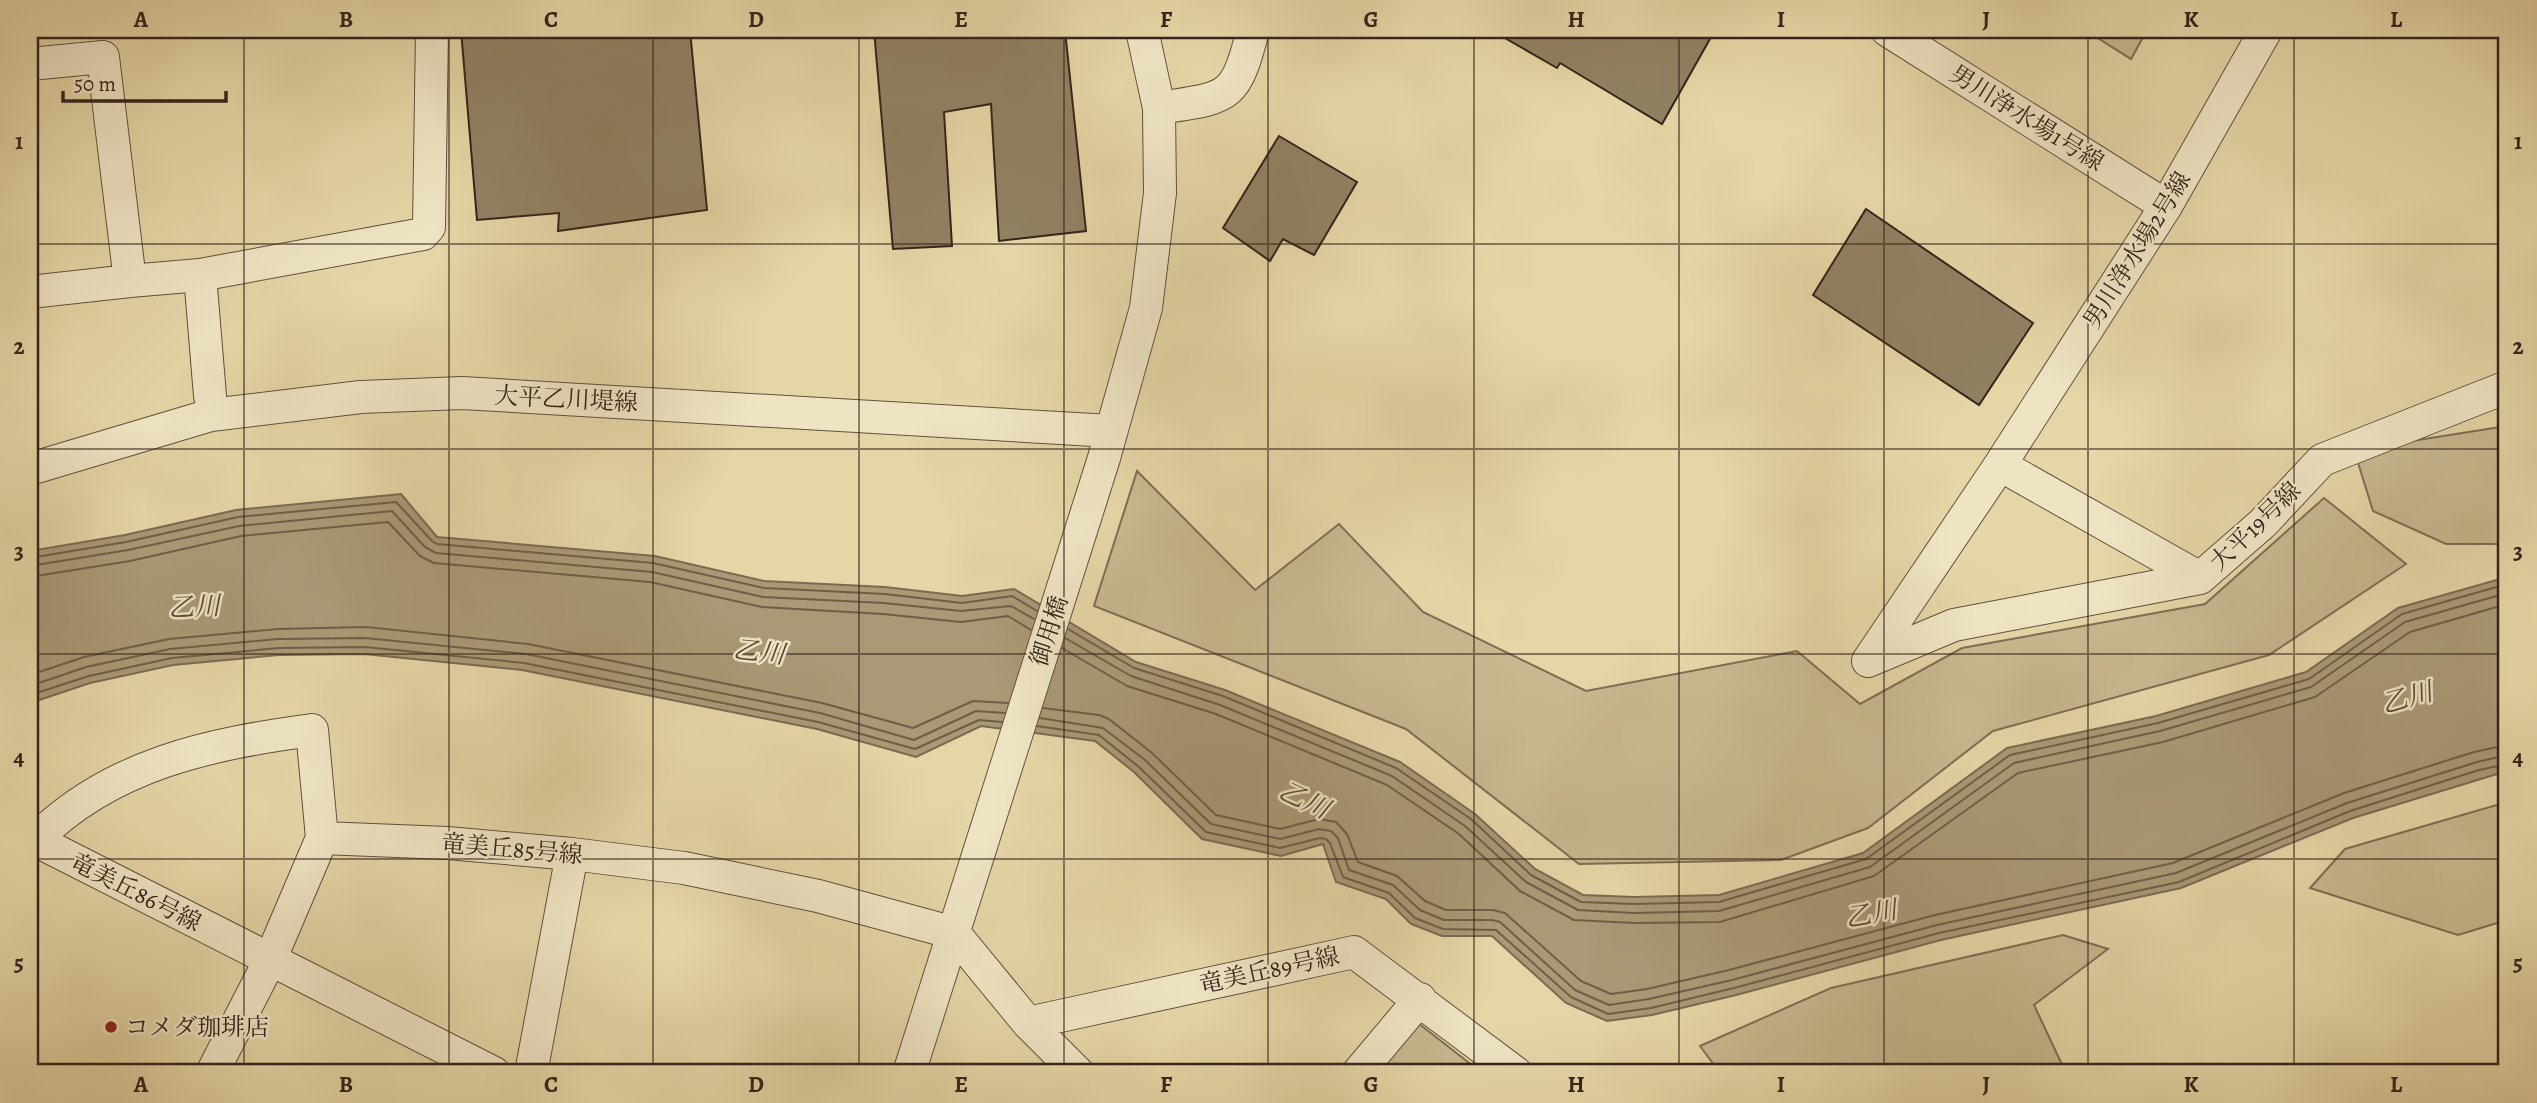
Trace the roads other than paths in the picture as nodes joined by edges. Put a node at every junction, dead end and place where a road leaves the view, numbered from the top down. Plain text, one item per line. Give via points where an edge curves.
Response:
1 (432, 30) edge
2 (1142, 30) edge
3 (1253, 30) edge
4 (1887, 30) edge
5 (2266, 30) edge
6 (100, 43) edge
7 (30, 64) edge
8 (1159, 108) junction
9 (2166, 206) junction
10 (200, 275) junction
11 (130, 281) junction
12 (30, 292) edge
13 (2507, 387) edge
14 (210, 396) dead end
15 (1111, 431) junction
16 (2000, 465) junction
17 (30, 469) edge
18 (2200, 578) junction
19 (1868, 660) joint
20 (322, 838) junction
21 (572, 854) junction
22 (954, 933) junction
23 (270, 960) junction
24 (1420, 999) junction
25 (1028, 1023) junction
26 (212, 1073) edge
27 (494, 1073) edge
28 (531, 1073) edge
29 (909, 1073) edge
30 (1078, 1073) edge
31 (1358, 1073) edge
32 (1516, 1073) edge

1 - 10 street via 429,227 423,234
2 - 8 street, 御用橋
3 - 8 street via 1243,68 1231,89 1202,101
4 - 9 street, 男川浄水場1号線
5 - 9 street, 男川浄水場2号線
6 - 7 street
6 - 11 street
8 - 15 street, 御用橋 via 1160,193 1146,308
9 - 16 street, 男川浄水場2号線
10 - 11 street
10 - 14 street
11 - 12 street
13 - 18 street, 大平19号線 via 2322,460 2263,523
15 - 17 street, 大平乙川堤線 via 462,393 387,396 211,415
15 - 22 street, 御用橋
16 - 18 street
16 - 19 street, 男川浄水場2号線
18 - 19 street, 大平19号線 via 1954,625
20 - 21 street, 竜美丘85号線 via 447,842
20 - 23 street
20 - 23 street, 竜美丘86号線 via 312,730 195,750 135,771 59,816 35,841
21 - 22 street, 竜美丘85号線 via 684,868 818,896
21 - 28 street
22 - 25 street
22 - 29 street, 御用橋
23 - 26 street
23 - 27 street, 竜美丘86号線
24 - 25 street, 竜美丘89号線 via 1354,952
24 - 31 street
24 - 32 street, 竜美丘89号線
25 - 30 street

